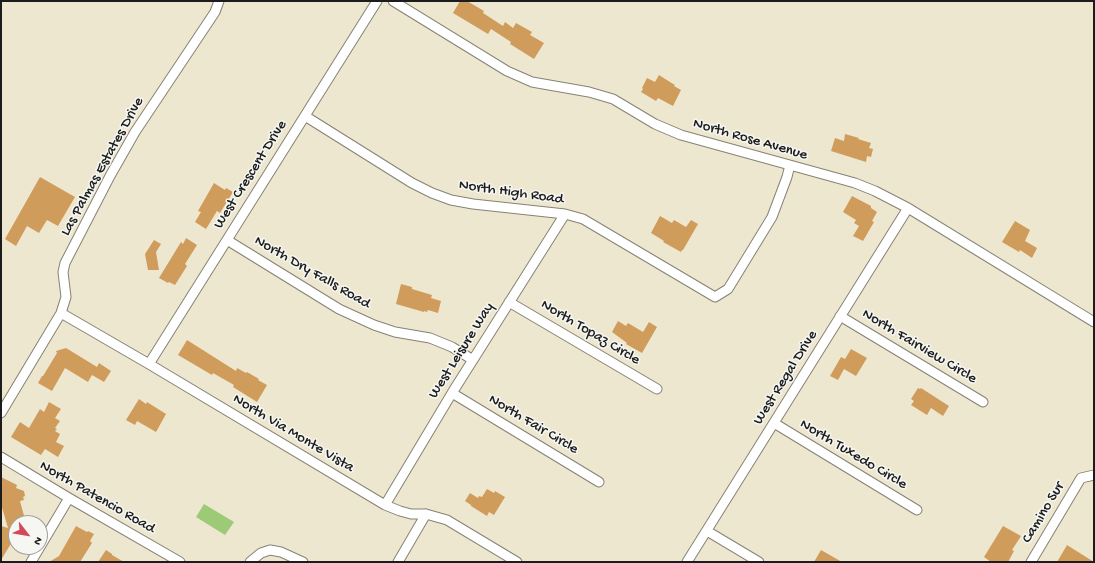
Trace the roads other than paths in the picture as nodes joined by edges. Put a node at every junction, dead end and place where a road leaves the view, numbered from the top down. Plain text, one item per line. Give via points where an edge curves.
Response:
1 (218, 1) edge
2 (377, 1) edge
3 (393, 1) edge
4 (305, 116) junction
5 (790, 165) junction
6 (908, 208) junction
7 (565, 214) junction
8 (227, 240) junction
9 (510, 302) junction
10 (61, 313) junction
11 (840, 316) junction
12 (1094, 322) edge
13 (473, 360) junction
14 (149, 364) junction
15 (657, 389) dead end
16 (452, 393) junction
17 (983, 402) dead end
18 (1, 413) edge
19 (774, 423) junction
20 (1, 457) edge
21 (1094, 475) edge
22 (599, 482) dead end
23 (69, 498) junction
24 (385, 505) junction
25 (917, 510) dead end
26 (426, 514) junction
27 (707, 531) junction
28 (31, 562) edge
29 (180, 562) edge
30 (250, 562) edge
31 (303, 562) edge
32 (398, 562) edge
33 (517, 562) edge
34 (687, 562) edge
35 (759, 562) edge
36 (1031, 562) edge

1 - 10 street, Las Palmas Estates Drive via 214,12 135,132 66,263 63,272 66,297
2 - 4 street, West Crescent Drive
3 - 5 street, North Rose Avenue via 519,77 612,99 655,124 681,135
4 - 7 street, North High Road via 432,193 473,204
4 - 8 street, West Crescent Drive
5 - 6 street, North Rose Avenue via 855,183
5 - 7 street, North High Road via 772,216 728,289 715,297 583,219
6 - 11 street, West Regal Drive
6 - 12 street, North Rose Avenue
7 - 9 street, West Leisure Way
8 - 13 street, North Dry Falls Road via 339,309 395,332 430,338 452,347
8 - 14 street, West Crescent Drive
9 - 13 street, West Leisure Way
9 - 15 street, North Topaz Circle
10 - 14 street, North Via Monte Vista
10 - 18 street
11 - 17 street, North Fairview Circle
11 - 19 street, West Regal Drive
13 - 16 street, West Leisure Way
14 - 24 street, North Via Monte Vista
16 - 22 street, North Fair Circle
16 - 24 street, West Leisure Way
19 - 25 street, North Tuxedo Circle
19 - 27 street, West Regal Drive
20 - 23 street, North Patencio Road
21 - 36 street, Camino Sur via 1082,478
23 - 28 street
23 - 29 street, North Patencio Road
24 - 26 street, North Via Monte Vista via 411,514
26 - 32 street
26 - 33 street, North Via Monte Vista via 447,520
27 - 34 street, West Regal Drive
27 - 35 street
30 - 31 street via 260,553 270,550

